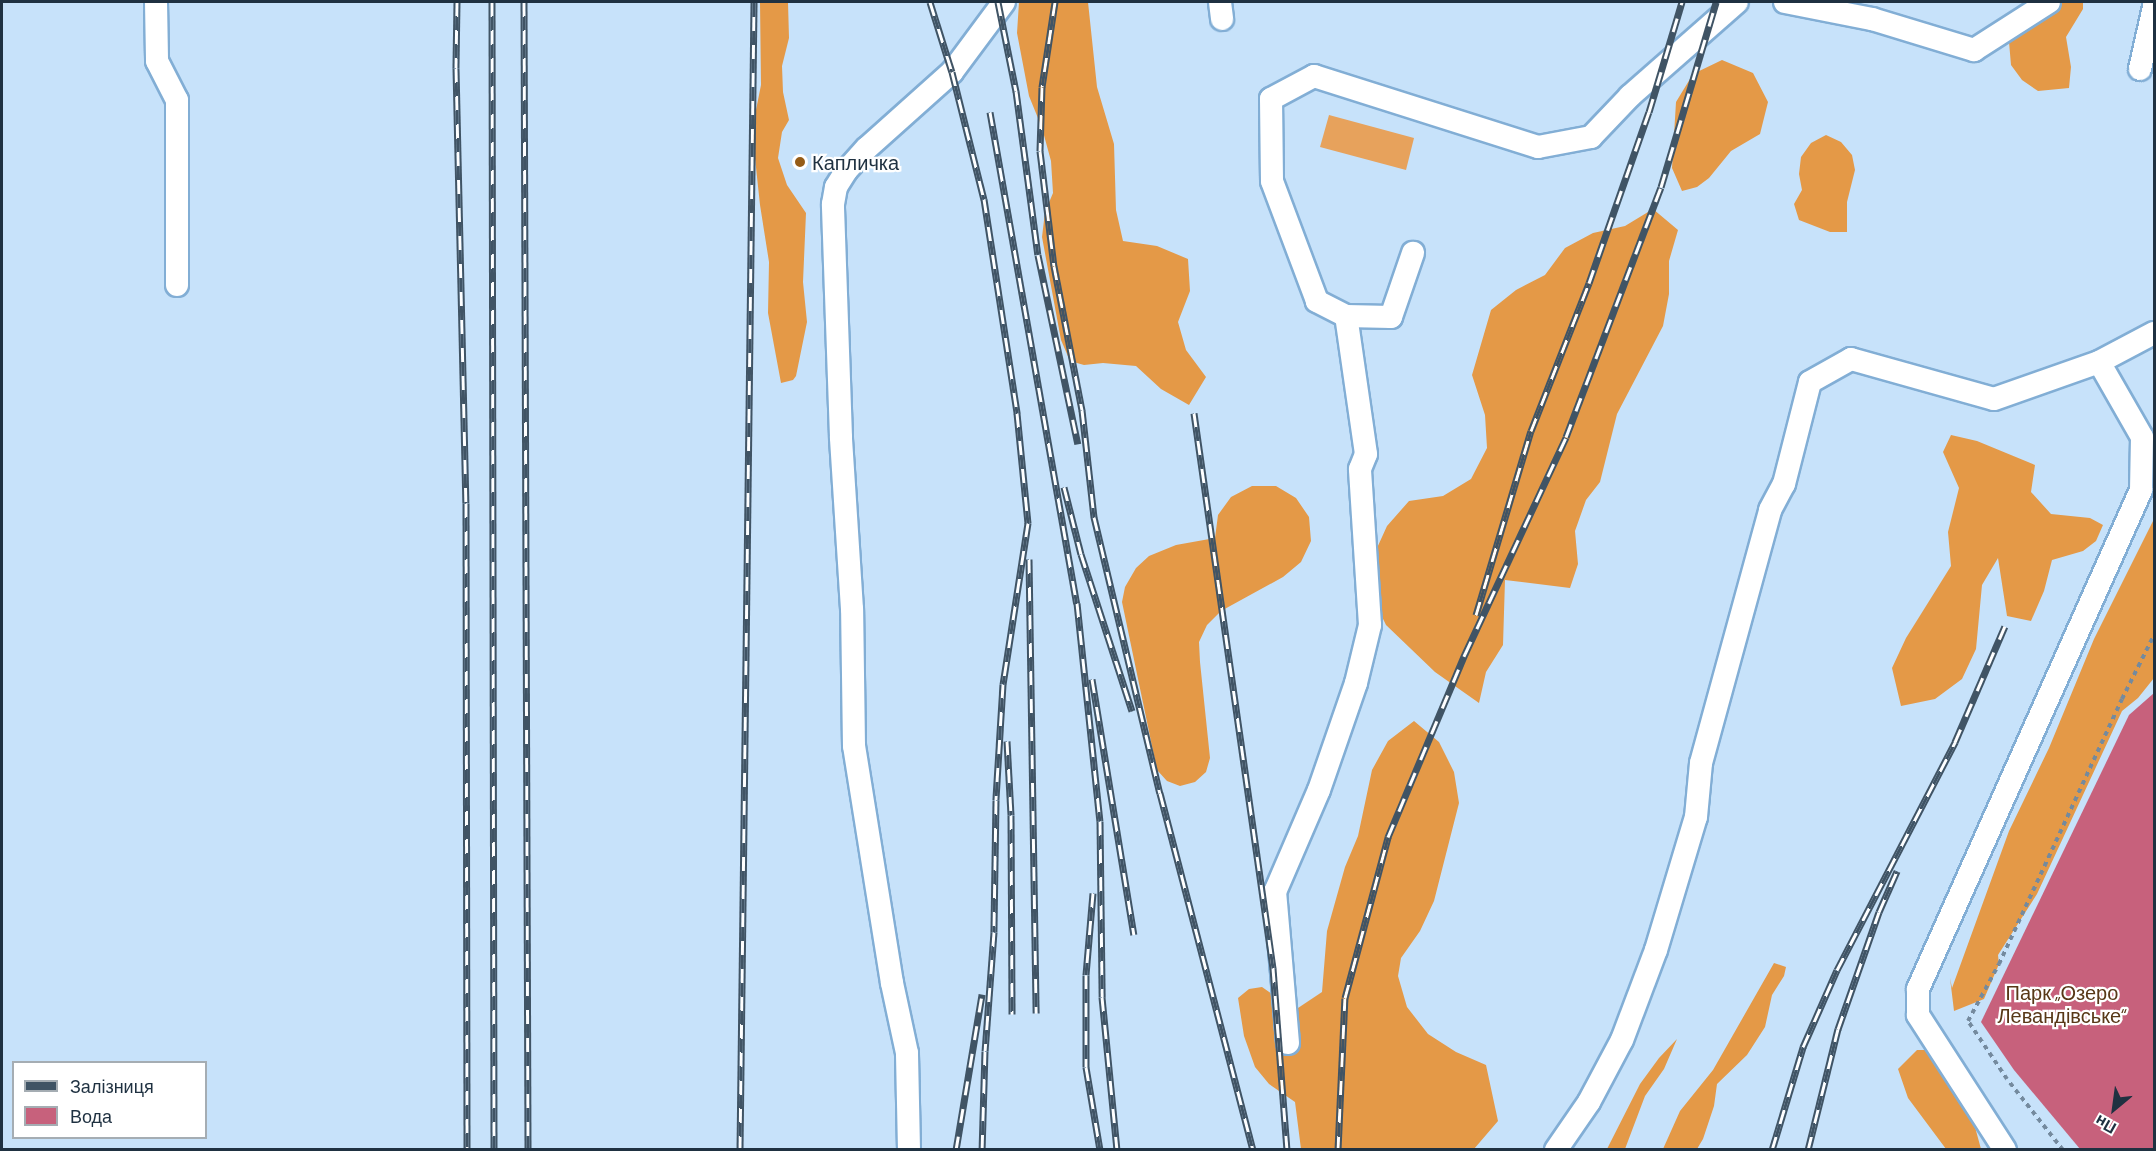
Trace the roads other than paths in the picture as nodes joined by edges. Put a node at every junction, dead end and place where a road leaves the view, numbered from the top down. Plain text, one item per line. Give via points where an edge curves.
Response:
1 (156, 2) edge
2 (1004, 2) edge
3 (1737, 2) edge
4 (1785, 2) edge
5 (2049, 2) edge
6 (2154, 7) edge
7 (2140, 69) dead end
8 (1413, 253) dead end
9 (177, 285) dead end
10 (1346, 316) junction
11 (2154, 333) edge
12 (2099, 362) junction
13 (1288, 1043) dead end
14 (909, 1149) edge
15 (1556, 1149) edge
16 (2005, 1149) edge

1 - 9 lane via 157,61 177,100
2 - 14 lane via 952,72 846,171 836,187 833,204 852,609 854,746 892,983 908,1053
3 - 10 lane via 1630,96 1590,137 1538,147 1314,76 1271,99 1272,181 1317,301
4 - 5 lane via 1872,19 1974,50
6 - 7 lane
8 - 10 lane via 1391,316
10 - 13 lane via 1366,454 1359,469 1370,625 1356,683 1318,790 1275,892
11 - 12 lane
12 - 15 lane via 1994,399 1851,359 1810,382 1784,484 1770,510 1701,763 1696,817 1656,950 1622,1040 1589,1102
12 - 16 lane via 2142,437 2141,490 1918,989 1918,1015

